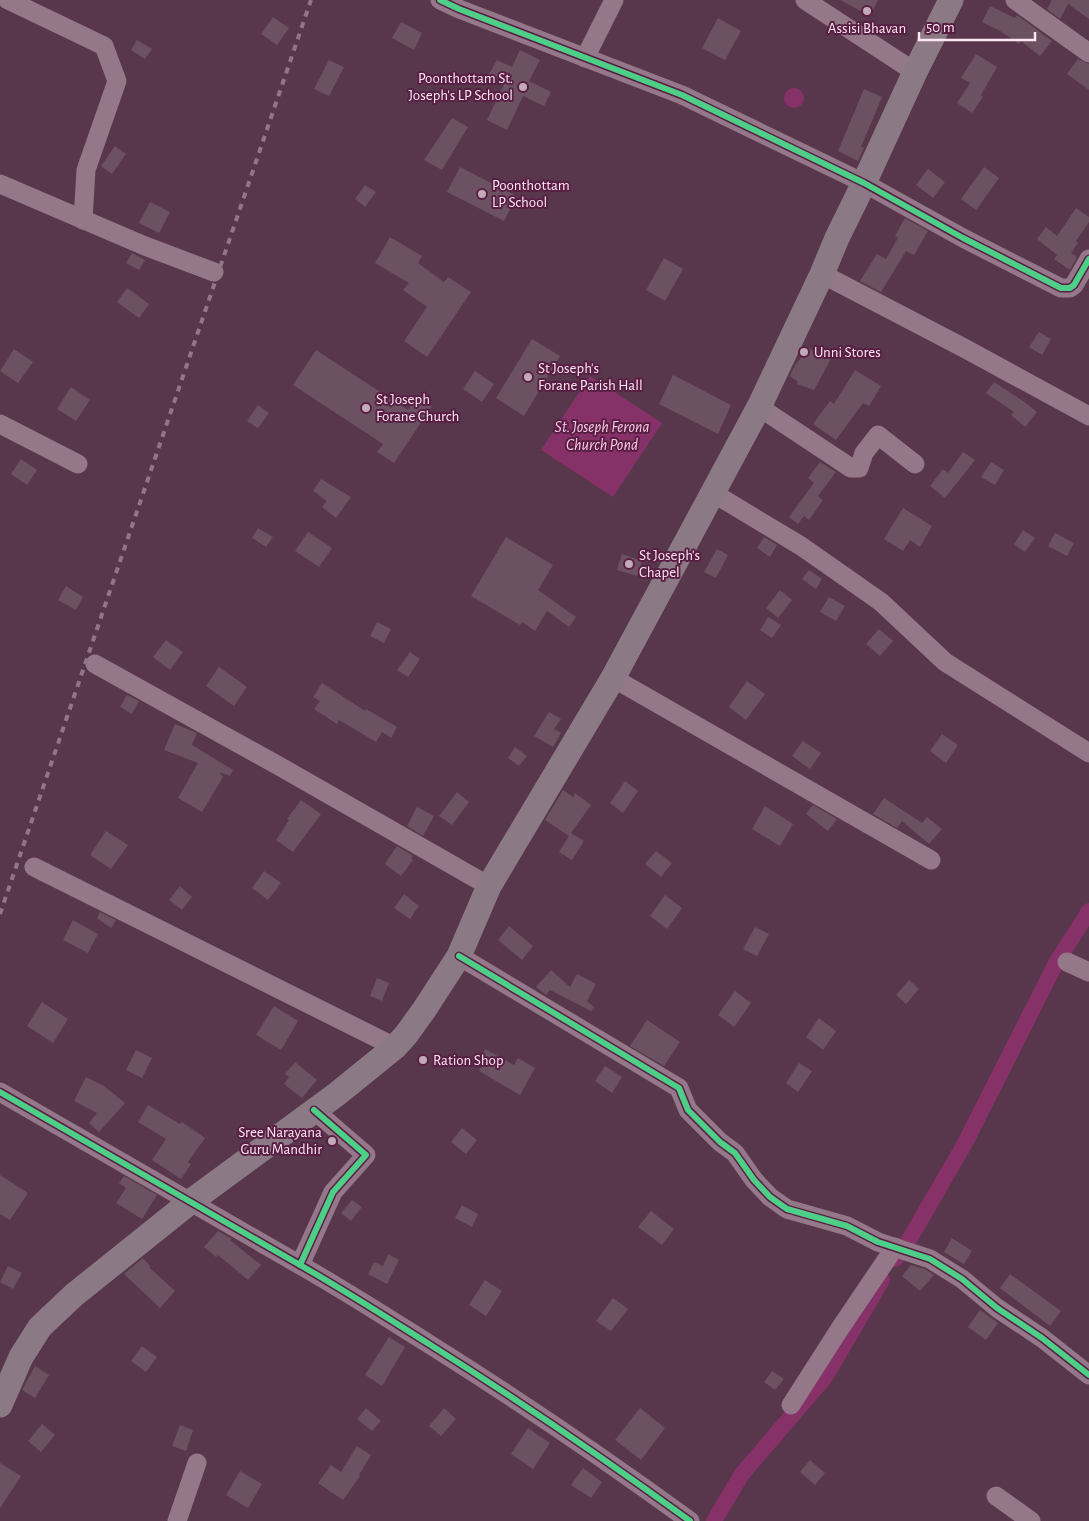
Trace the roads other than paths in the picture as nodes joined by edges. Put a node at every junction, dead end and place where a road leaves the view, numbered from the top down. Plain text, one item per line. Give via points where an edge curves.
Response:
1 (8, 0) edge
2 (440, 0) edge
3 (614, 0) edge
4 (805, 0) edge
5 (951, 0) edge
6 (1015, 0) edge
7 (461, 5) edge
8 (1089, 53) edge
9 (585, 58) junction
10 (915, 72) junction
11 (864, 183) junction
12 (0, 184) edge
13 (83, 220) junction
14 (1089, 259) edge
15 (214, 272) dead end
16 (822, 274) junction
17 (759, 407) junction
18 (1089, 416) edge
19 (0, 424) edge
20 (78, 464) dead end
21 (915, 464) dead end
22 (713, 492) junction
23 (96, 664) dead end
24 (613, 678) junction
25 (1089, 753) edge
26 (931, 860) dead end
27 (34, 867) dead end
28 (489, 886) junction
29 (459, 956) junction
30 (395, 1047) junction
31 (0, 1092) edge
32 (314, 1110) junction
33 (190, 1202) junction
34 (903, 1249) junction
35 (300, 1265) junction
36 (1089, 1375) edge
37 (0, 1405) edge
38 (791, 1405) dead end
39 (197, 1463) dead end
40 (996, 1496) dead end
41 (177, 1521) edge
42 (690, 1521) edge
43 (1031, 1521) edge

1 - 13 street via 104,46 117,81 86,170
2 - 7 street
3 - 9 street
4 - 10 street
5 - 10 main road
6 - 8 street
7 - 9 street
9 - 11 street via 682,94
10 - 11 main road
11 - 14 street via 1061,288 1074,285
11 - 16 main road
12 - 13 street
13 - 15 street
16 - 17 main road
16 - 18 street
17 - 21 street via 851,468 859,468 864,453 878,435
17 - 22 main road
19 - 20 street
22 - 24 main road
22 - 25 street via 801,546 881,602 945,662
23 - 28 street
24 - 26 street
24 - 28 main road
27 - 30 street
28 - 29 main road
29 - 30 main road via 420,1016
29 - 34 street via 679,1088 688,1110 720,1142 735,1152 754,1180 787,1209 847,1226 878,1242
30 - 32 main road
31 - 33 street
32 - 33 main road
32 - 35 street via 366,1155 333,1192
33 - 35 street
33 - 37 main road via 74,1294 40,1328 21,1357
34 - 36 street via 930,1259 962,1279
34 - 38 street via 839,1330
35 - 42 street via 495,1386
39 - 41 street
40 - 43 street

